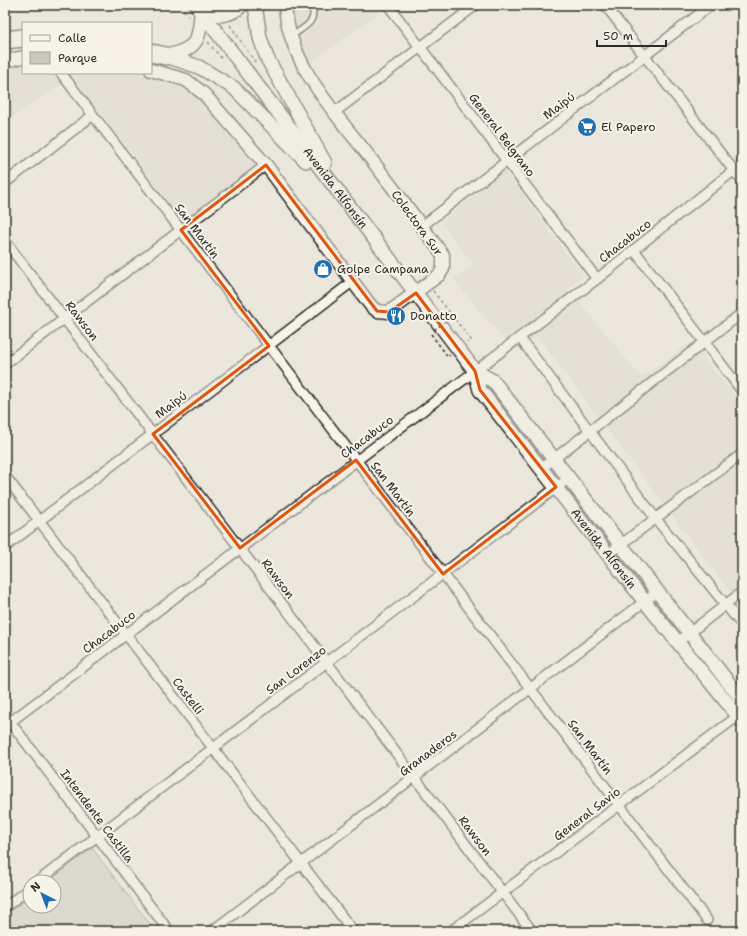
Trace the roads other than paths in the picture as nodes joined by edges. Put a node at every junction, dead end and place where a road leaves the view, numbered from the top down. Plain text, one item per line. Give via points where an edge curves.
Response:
1 (242, 5) edge
2 (255, 5) edge
3 (285, 5) edge
4 (312, 5) edge
5 (388, 5) edge
6 (476, 5) edge
7 (605, 5) edge
8 (711, 5) edge
9 (198, 8) edge
10 (291, 37) junction
11 (22, 38) edge
12 (5, 40) edge
13 (420, 47) junction
14 (159, 54) edge
15 (645, 56) junction
16 (22, 58) edge
17 (5, 61) edge
18 (152, 70) edge
19 (62, 74) edge
20 (335, 112) junction
21 (93, 115) junction
22 (507, 161) junction
23 (742, 164) edge
24 (266, 165) junction
25 (734, 170) junction
26 (742, 181) edge
27 (5, 183) edge
28 (348, 203) junction
29 (422, 226) junction
30 (181, 230) junction
31 (5, 241) edge
32 (634, 250) junction
33 (597, 279) junction
34 (352, 282) junction
35 (416, 293) junction
36 (742, 313) edge
37 (65, 319) junction
38 (520, 338) junction
39 (704, 342) junction
40 (269, 346) junction
41 (5, 364) edge
42 (475, 371) junction
43 (742, 391) edge
44 (591, 430) junction
45 (153, 434) junction
46 (742, 454) edge
47 (554, 459) junction
48 (356, 460) junction
49 (542, 468) junction
50 (5, 476) edge
51 (569, 478) junction
52 (556, 487) junction
53 (656, 518) junction
54 (39, 521) junction
55 (620, 545) junction
56 (5, 547) edge
57 (240, 548) junction
58 (608, 554) junction
59 (443, 574) junction
60 (657, 592) junction
61 (742, 592) edge
62 (645, 602) junction
63 (726, 604) junction
64 (742, 625) edge
65 (689, 632) junction
66 (126, 634) junction
67 (679, 641) junction
68 (327, 662) junction
69 (531, 689) junction
70 (742, 700) edge
71 (740, 718) edge
72 (7, 721) edge
73 (213, 748) junction
74 (415, 777) junction
75 (619, 805) junction
76 (97, 836) junction
77 (301, 864) junction
78 (47, 874) edge
79 (503, 892) junction
80 (22, 894) edge
81 (5, 906) edge
82 (707, 920) dead end
83 (169, 931) edge
84 (212, 931) edge
85 (353, 931) edge
86 (451, 931) edge
87 (532, 931) edge

1 - 9 main road via 230,14 221,16
2 - 28 main road via 260,38 274,72
3 - 10 street, Colectora Sur
4 - 10 lane via 313,20
5 - 13 street, General Belgrano
6 - 13 street
7 - 15 street
8 - 15 street, Maipú
9 - 14 main road via 200,32 197,40 181,53
9 - 28 main road, Avenida Alfonsín
10 - 20 street, Colectora Sur via 304,66
11 - 12 highway
13 - 20 street
13 - 22 street, General Belgrano
14 - 28 main road via 199,67 234,88
15 - 22 street, Maipú
15 - 25 street
16 - 17 street
18 - 24 street, Colectora Sur via 173,75 195,86
19 - 21 street, San Martín
20 - 29 street, Colectora Sur
21 - 27 street
21 - 30 street, San Martín
22 - 29 street, Maipú
22 - 33 street, General Belgrano
23 - 25 street, Chacabuco
24 - 30 street
24 - 34 street, Colectora Sur
25 - 26 street
25 - 32 street, Chacabuco
28 - 35 main road, Avenida Alfonsín
29 - 35 street, Colectora Sur via 443,255 444,262 439,275
30 - 37 street
30 - 40 street, San Martín
31 - 37 street, Rawson
32 - 33 street, Chacabuco
32 - 39 street
33 - 38 street, Chacabuco
34 - 35 street, Colectora Sur via 370,306 383,313 389,312
34 - 40 street, Maipú
35 - 42 main road, Avenida Alfonsín
36 - 39 street
37 - 41 street
37 - 45 street, Rawson
38 - 42 street, Chacabuco
38 - 44 street
39 - 43 street
39 - 44 street
40 - 45 street, Maipú
40 - 48 street, San Martín
42 - 47 main road, Avenida Alfonsín via 493,381
42 - 48 street, Chacabuco
42 - 49 main road, Avenida Alfonsín via 480,390
44 - 47 street
44 - 53 street
45 - 54 street, Maipú
45 - 57 street, Rawson
46 - 53 street
47 - 49 street
47 - 51 main road, Avenida Alfonsín
48 - 57 street, Chacabuco
48 - 59 street, San Martín
49 - 52 main road, Avenida Alfonsín
50 - 54 street, Castelli
51 - 52 street, San Lorenzo
51 - 55 main road, Avenida Alfonsín
52 - 58 main road, Avenida Alfonsín
52 - 59 street, San Lorenzo
53 - 55 street
53 - 63 street
54 - 56 street, Maipú
54 - 66 street, Castelli
55 - 58 street
55 - 60 main road, Avenida Alfonsín
57 - 66 street, Chacabuco
57 - 68 street, Rawson
58 - 62 main road, Avenida Alfonsín
59 - 68 street, San Lorenzo
59 - 69 street, San Martín
60 - 62 street, Granaderos
60 - 65 main road, Avenida Alfonsín
61 - 63 street
62 - 67 main road, Avenida Alfonsín
62 - 69 street, Granaderos
63 - 64 street
63 - 65 street
65 - 67 street
65 - 70 main road, Avenida Alfonsín
66 - 72 street, Chacabuco
66 - 73 street, Castelli
67 - 71 main road, Avenida Alfonsín
68 - 73 street, San Lorenzo
68 - 74 street, Rawson
69 - 74 street, Granaderos
69 - 75 street, San Martín
71 - 75 street, General Savio
72 - 76 street, Intendente Castilla
73 - 76 street, San Lorenzo
73 - 77 street, Castelli
74 - 77 street, Granaderos
74 - 79 street, Rawson
75 - 79 street, General Savio
75 - 82 street, San Martín
76 - 78 street, San Lorenzo
76 - 83 street, Intendente Castilla
77 - 84 street, Granaderos
77 - 85 street, Castelli
79 - 86 street, General Savio
79 - 87 street, Rawson
80 - 81 street

